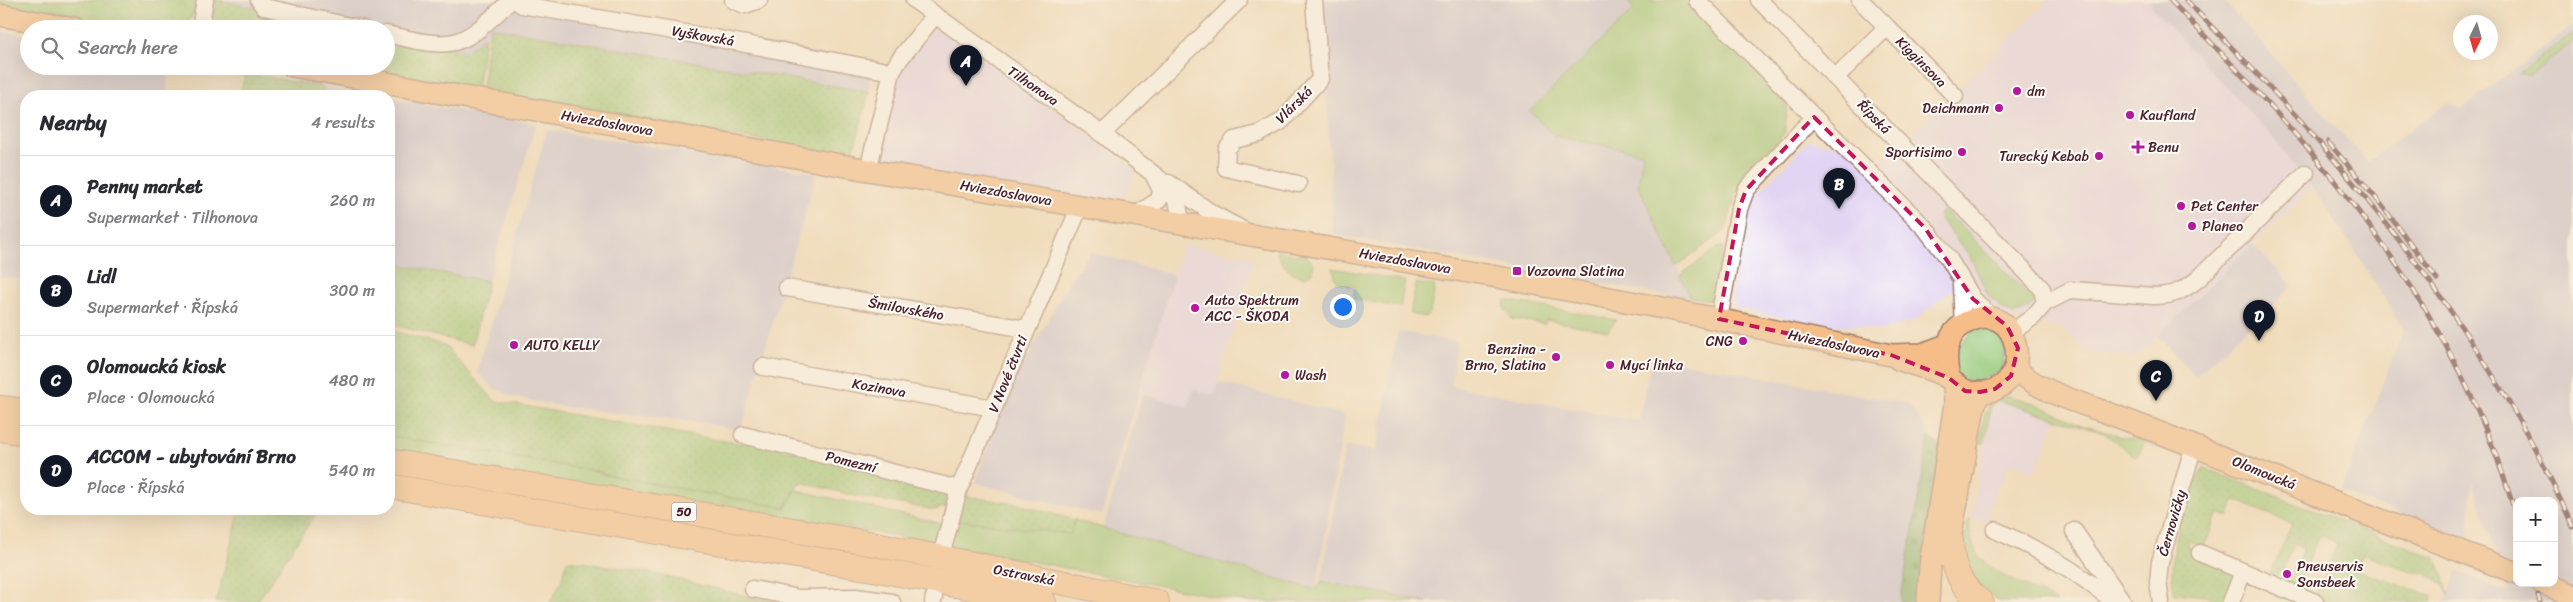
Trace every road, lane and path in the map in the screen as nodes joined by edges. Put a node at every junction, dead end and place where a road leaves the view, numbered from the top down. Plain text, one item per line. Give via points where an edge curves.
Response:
1 (205, 0) edge
2 (259, 0) edge
3 (511, 0) edge
4 (516, 0) edge
5 (733, 0) edge
6 (759, 0) edge
7 (914, 0) edge
8 (1239, 0) edge
9 (1314, 0) edge
10 (1697, 0) edge
11 (1759, 0) edge
12 (1860, 0) edge
13 (0, 15) edge
14 (935, 15) junction
15 (26, 20) edge
16 (202, 20) edge
17 (322, 20) edge
18 (1887, 27) junction
19 (395, 36) edge
20 (892, 72) junction
21 (342, 75) edge
22 (1836, 77) junction
23 (1955, 96) dead end
24 (1814, 117) junction
25 (1102, 134) junction
26 (868, 170) junction
27 (1152, 172) junction
28 (2306, 173) dead end
29 (1298, 184) dead end
30 (1080, 206) junction
31 (1136, 215) junction
32 (1181, 222) junction
33 (1255, 235) junction
34 (1960, 275) junction
35 (787, 288) dead end
36 (2046, 303) junction
37 (1992, 318) junction
38 (1719, 319) junction
39 (1963, 325) junction
40 (1026, 329) junction
41 (2012, 332) junction
42 (1949, 344) junction
43 (1892, 355) junction
44 (2016, 366) junction
45 (764, 367) dead end
46 (1951, 381) junction
47 (2003, 384) junction
48 (1980, 392) junction
49 (2063, 396) junction
50 (0, 408) edge
51 (994, 408) junction
52 (20, 410) edge
53 (0, 430) edge
54 (20, 432) edge
55 (743, 435) dead end
56 (2194, 445) junction
57 (395, 462) edge
58 (395, 487) edge
59 (959, 489) junction
60 (1995, 530) dead end
61 (2074, 531) dead end
62 (1944, 534) junction
63 (944, 545) dead end
64 (2200, 553) dead end
65 (2098, 566) junction
66 (2508, 570) edge
67 (2243, 572) junction
68 (2089, 582) junction
69 (2552, 587) edge
70 (753, 589) dead end
71 (2568, 593) edge
72 (892, 602) edge
73 (1044, 602) edge
74 (1157, 602) edge
75 (1928, 602) edge
76 (1940, 602) edge
77 (1981, 602) edge
78 (2114, 602) edge
79 (2123, 602) edge
80 (2161, 602) edge
81 (2231, 602) edge
82 (2315, 602) edge

1 - 16 street
2 - 17 street via 264,7
3 - 19 street via 482,28 460,42 446,45
4 - 20 street, Vyškovská via 522,5
5 - 6 street via 745,6
7 - 14 street, Tilhonova
8 - 25 street
9 - 29 street, Vlárská via 1320,79 1282,121 1258,134 1234,140 1227,149 1226,168
10 - 24 street
11 - 22 street, Řípská
12 - 18 street, Kigginsova
13 - 15 main road
14 - 20 street
14 - 25 street, Tilhonova
18 - 22 street, Kigginsova
18 - 23 street, Kigginsova
20 - 26 street
21 - 26 main road, Hviezdoslavova
22 - 36 street, Řípská via 2042,289
24 - 34 street via 1925,228
24 - 38 street via 1746,190 1739,208
25 - 27 street, Tilhonova
26 - 30 main road, Hviezdoslavova
27 - 31 street via 1160,186 1159,200
27 - 32 street, Tilhonova via 1174,195
27 - 33 street, Tilhonova via 1213,214
28 - 36 street via 2182,292 2154,296 2071,290
30 - 31 main road, Hviezdoslavova
30 - 40 street, V Nové čtvrti
31 - 32 main road, Hviezdoslavova
32 - 33 main road, Hviezdoslavova
33 - 38 main road, Hviezdoslavova
34 - 37 street via 1973,299
34 - 39 street via 1964,299
35 - 40 street, Šmilovského
36 - 41 street
37 - 39 main road
37 - 41 main road
38 - 43 main road, Hviezdoslavova
39 - 42 main road
40 - 51 street, V Nové čtvrti
41 - 44 main road via 2018,348
42 - 43 main road, Hviezdoslavova via 1922,354
42 - 46 main road via 1946,361
43 - 46 main road
44 - 47 main road
44 - 49 main road, Olomoucká via 2024,378
45 - 51 street, Kozinova
46 - 48 main road via 1965,390
46 - 62 main road via 1955,404
47 - 48 main road
47 - 49 main road via 2017,383
48 - 62 main road
49 - 56 main road, Olomoucká
50 - 52 highway
51 - 59 street, V Nové čtvrti
53 - 54 highway
55 - 59 street, Pomezní
56 - 66 main road, Olomoucká
56 - 80 street, Černovičky via 2160,562
57 - 74 highway, Ostravská / 50 via 870,544
58 - 73 highway, Ostravská / 50
59 - 63 street, V Nové čtvrti
60 - 68 street via 2053,557
61 - 65 street
62 - 75 main road via 1930,566
62 - 76 main road via 1945,564
62 - 77 highway via 1954,569 1968,592
64 - 67 street
65 - 68 street
65 - 79 street
67 - 81 street
67 - 82 street
68 - 78 street
69 - 71 main road
70 - 72 street via 799,598 856,597

